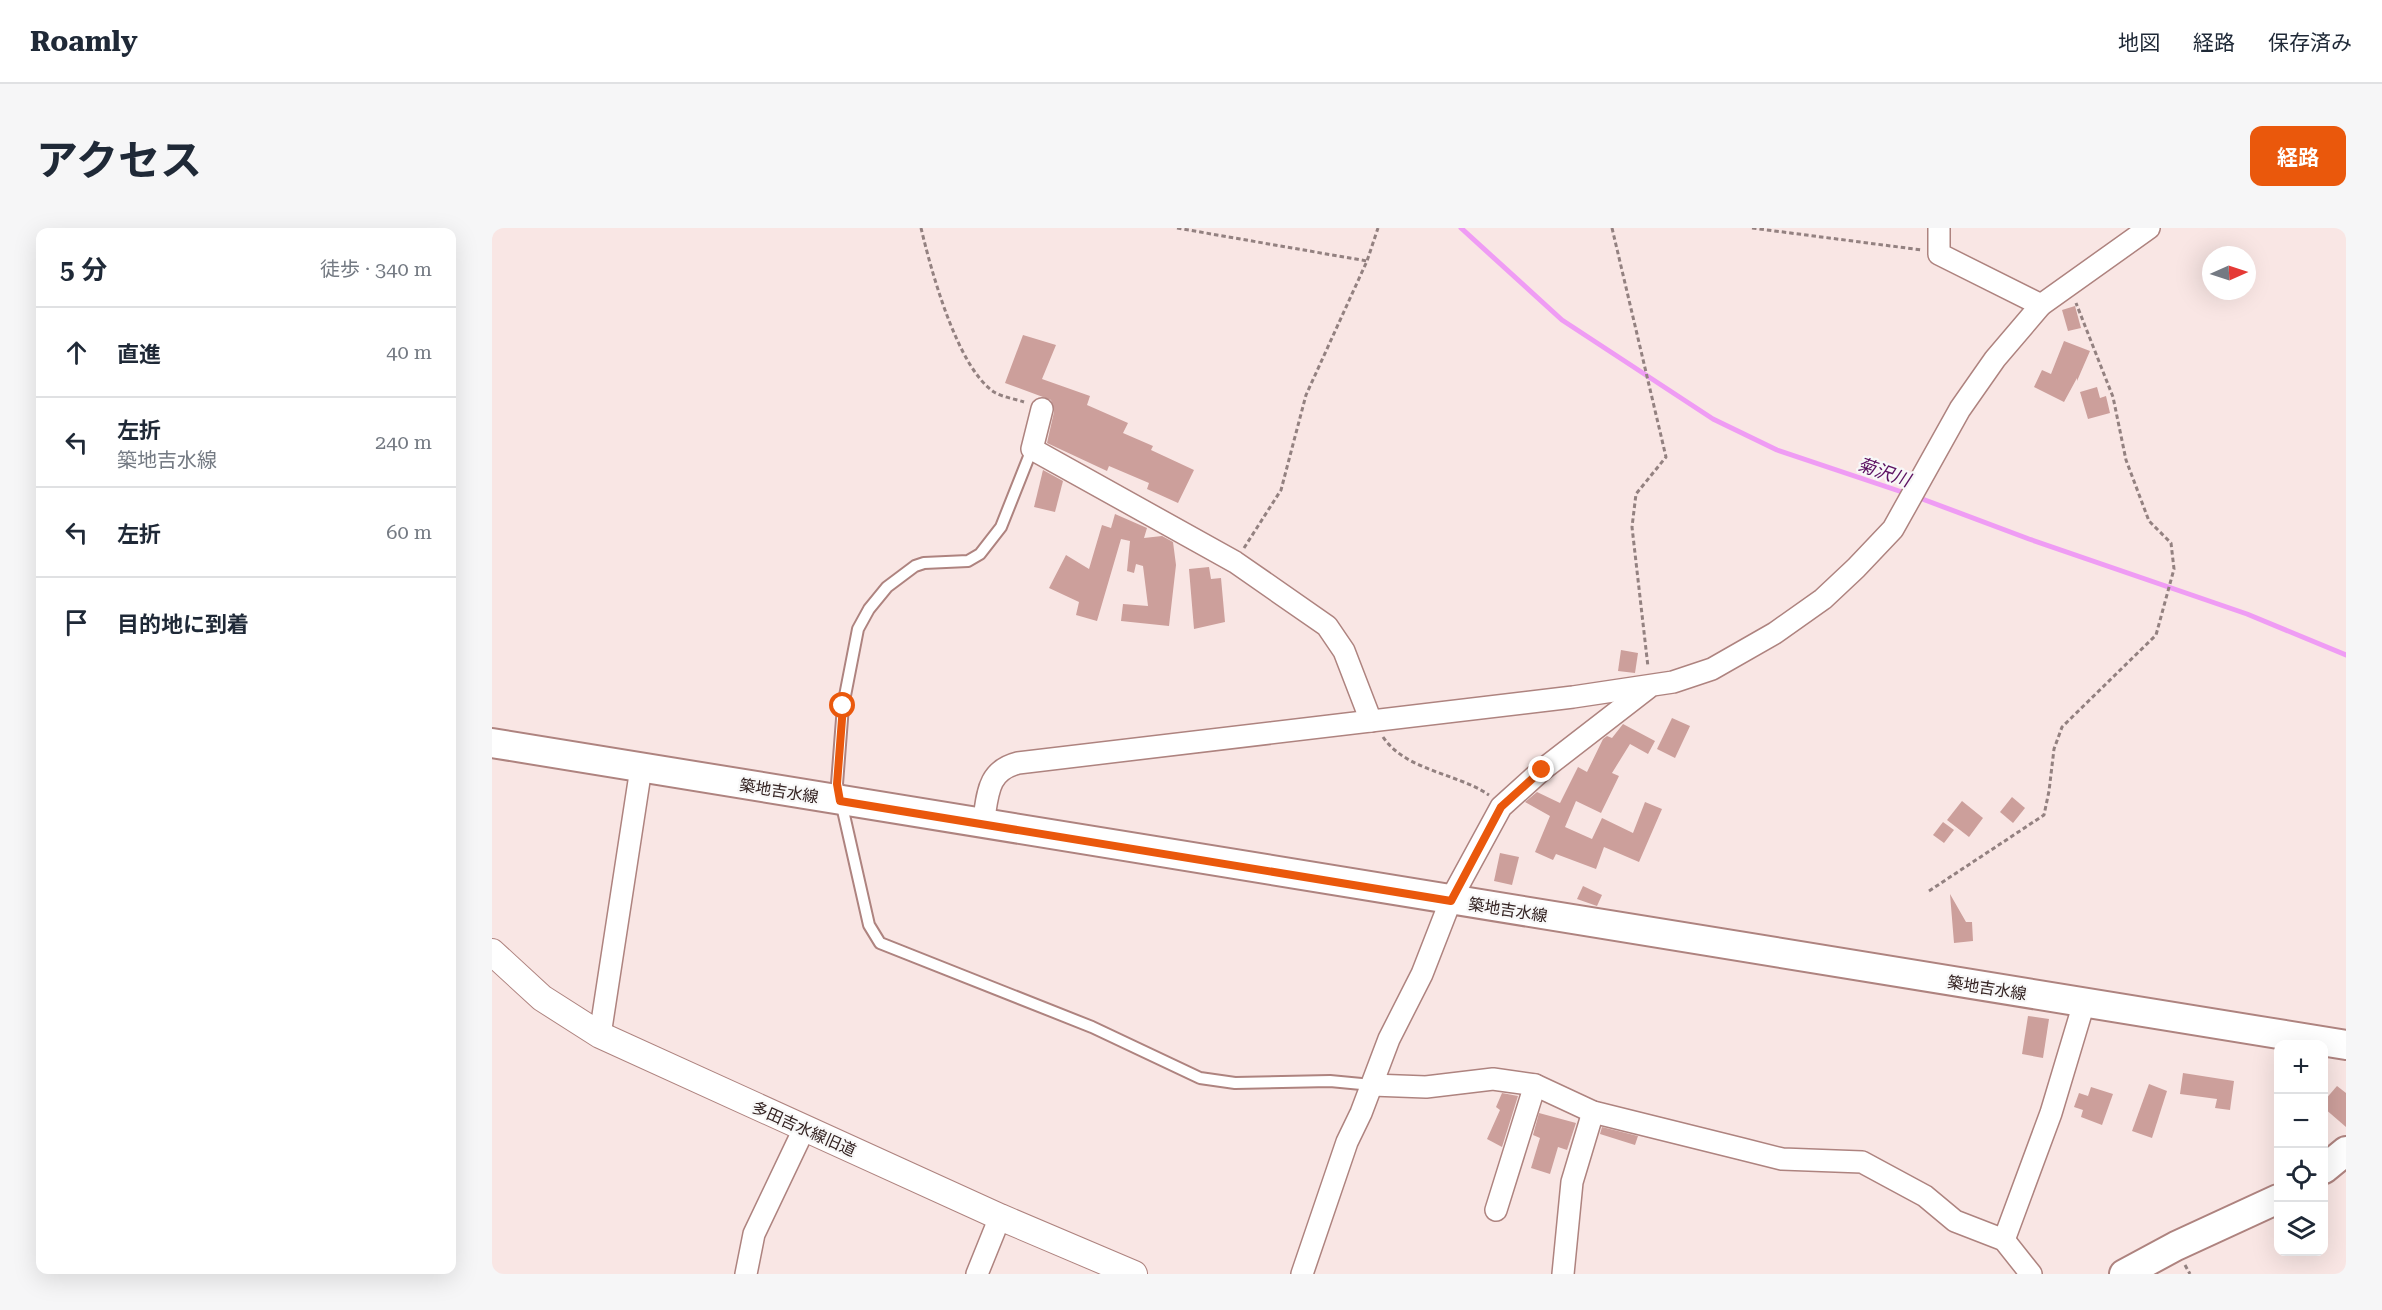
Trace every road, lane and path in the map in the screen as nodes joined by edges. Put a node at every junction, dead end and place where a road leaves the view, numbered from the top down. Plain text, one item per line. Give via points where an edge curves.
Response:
1 (921, 228) edge
2 (1177, 228) edge
3 (1377, 228) edge
4 (1612, 228) edge
5 (1752, 228) edge
6 (1939, 228) edge
7 (2149, 228) edge
8 (1939, 254) junction
9 (1367, 261) junction
10 (2068, 285) junction
11 (2041, 305) junction
12 (1042, 409) joint
13 (1032, 448) junction
14 (1234, 562) junction
15 (1651, 686) junction
16 (1371, 721) junction
17 (492, 743) edge
18 (641, 768) junction
19 (840, 801) junction
20 (1501, 807) junction
21 (983, 824) junction
22 (1929, 891) dead end
23 (1451, 901) junction
24 (492, 952) edge
25 (2084, 1003) junction
26 (600, 1035) junction
27 (2346, 1045) edge
28 (1372, 1085) junction
29 (1535, 1085) junction
30 (1593, 1112) junction
31 (804, 1129) junction
32 (2346, 1150) edge
33 (2328, 1166) edge
34 (2274, 1201) edge
35 (1496, 1210) dead end
36 (1000, 1217) junction
37 (2004, 1240) junction
38 (746, 1274) edge
39 (977, 1274) edge
40 (1134, 1274) edge
41 (1302, 1274) edge
42 (1563, 1274) edge
43 (2031, 1274) edge
44 (2124, 1274) edge

1 - 12 path via 933,278 975,372 994,392
2 - 9 path
3 - 9 path
4 - 15 path via 1666,457 1636,494 1632,527
5 - 8 path
6 - 8 street
7 - 10 street
8 - 11 street
9 - 14 path via 1306,395 1281,490
10 - 11 street
10 - 22 path via 2114,397 2126,460 2149,521 2171,543 2174,569 2156,635 2062,728 2054,749 2044,815
11 - 15 street via 1995,359 1960,409 1893,529 1856,568 1823,599 1749,650 1712,669
12 - 13 street
13 - 14 street
13 - 19 lane via 1001,527 980,554 968,561 924,562 915,566 886,587 858,629 843,706 837,784
14 - 16 street via 1327,626 1344,651
15 - 16 street
15 - 20 street via 1542,770
16 - 20 path via 1389,747 1487,793
16 - 21 street via 1004,766 989,787
17 - 18 main road, 築地吉水線
18 - 19 main road, 築地吉水線
18 - 26 street
19 - 21 main road, 築地吉水線
19 - 28 lane via 869,925 880,943 1092,1027 1200,1078 1235,1083 1330,1081
20 - 23 street
21 - 23 main road, 築地吉水線
23 - 25 main road, 築地吉水線
23 - 28 street
24 - 26 street, 多田吉水線旧道 via 542,998
25 - 27 main road, 築地吉水線
25 - 37 street via 2051,1113
26 - 31 street, 多田吉水線旧道
28 - 29 street via 1426,1087 1493,1078
28 - 41 street via 1335,1175
29 - 30 street
29 - 35 street
30 - 37 street via 1782,1158 1862,1162 1925,1196 1955,1221
30 - 42 street via 1572,1182
31 - 36 street, 多田吉水線旧道
31 - 38 street via 754,1234
32 - 33 main road
34 - 44 main road
36 - 39 street
36 - 40 street, 多田吉水線旧道
37 - 43 street

